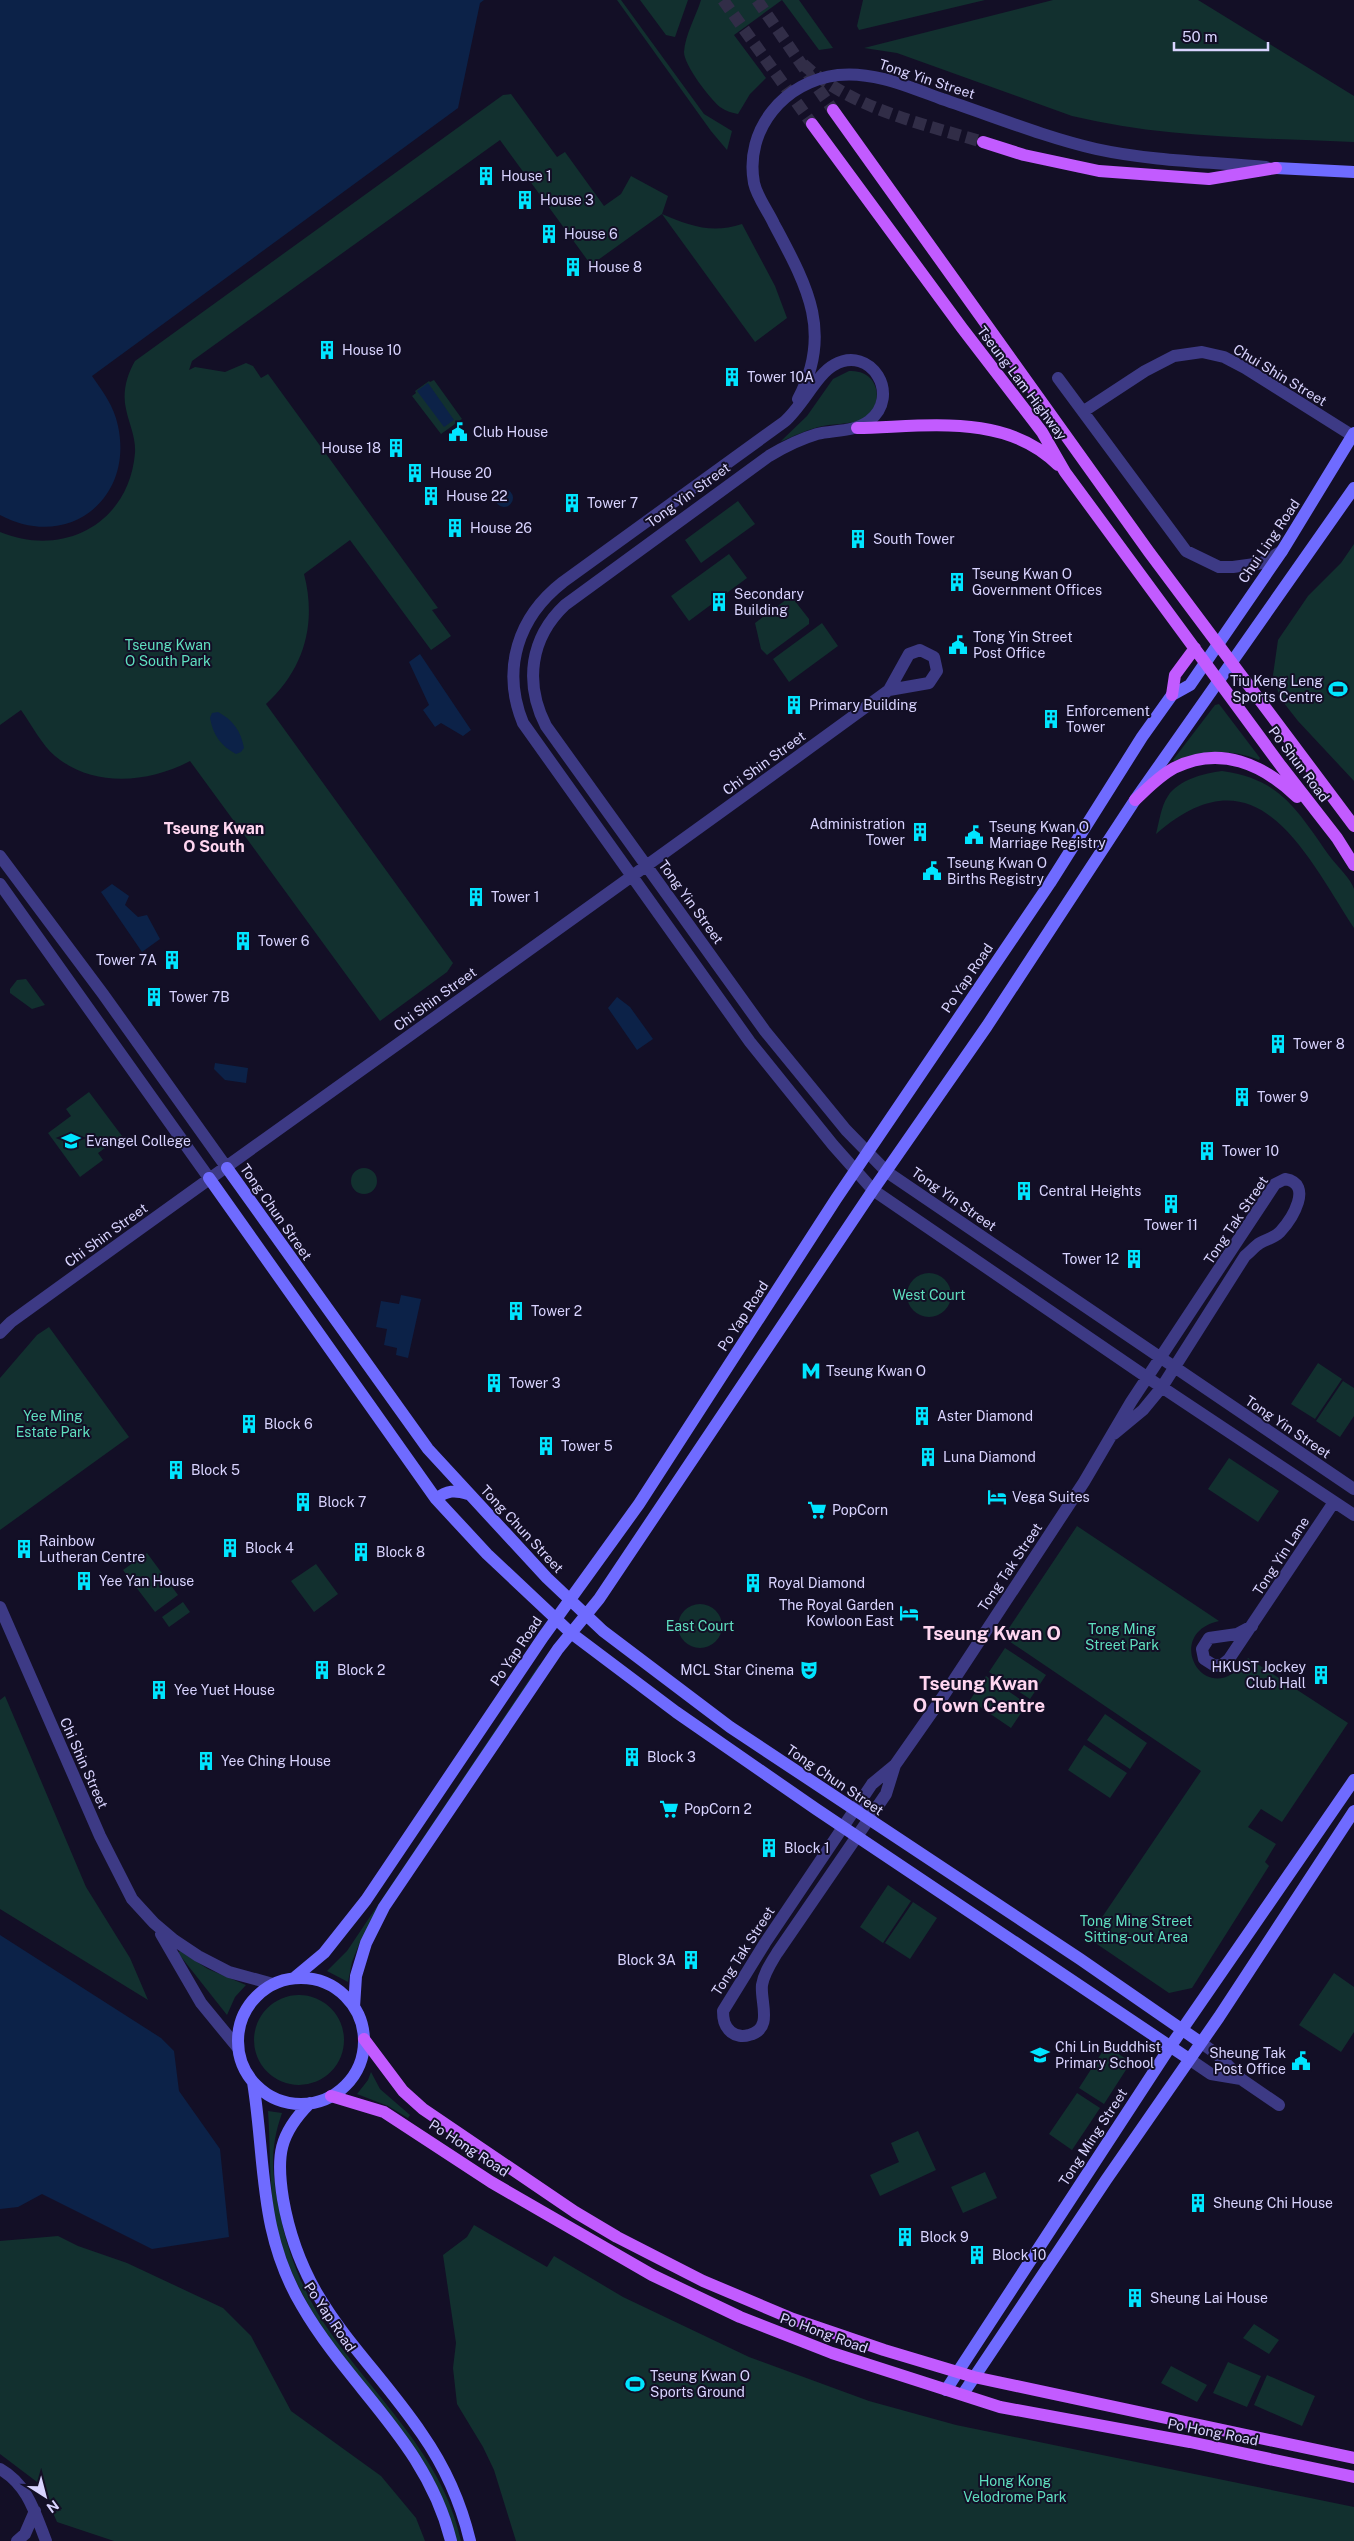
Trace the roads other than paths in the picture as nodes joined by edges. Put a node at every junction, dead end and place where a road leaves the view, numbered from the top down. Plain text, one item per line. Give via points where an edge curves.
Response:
1 (833, 110) tunnel mouth
2 (812, 124) tunnel mouth
3 (983, 142) tunnel mouth
4 (1276, 168) junction
5 (1354, 172) edge
6 (1058, 378) dead end
7 (1084, 411) junction
8 (784, 422) junction
9 (857, 428) junction
10 (1353, 434) edge
11 (1065, 472) junction
12 (1354, 488) edge
13 (1282, 551) junction
14 (1217, 644) junction
15 (1195, 648) junction
16 (1205, 662) junction
17 (1232, 664) junction
18 (1219, 683) junction
19 (889, 690) dead end
20 (1172, 695) junction
21 (1135, 800) junction
22 (1354, 826) edge
23 (1337, 838) junction
24 (0, 856) edge
25 (1354, 865) edge
26 (647, 866) junction
27 (632, 878) junction
28 (0, 884) edge
29 (867, 1153) junction
30 (227, 1168) junction
31 (856, 1170) junction
32 (887, 1172) junction
33 (209, 1178) junction
34 (874, 1190) junction
35 (0, 1333) edge
36 (1162, 1358) junction
37 (1175, 1368) junction
38 (1148, 1378) junction
39 (1162, 1387) junction
40 (1114, 1434) junction
41 (1354, 1489) edge
42 (468, 1494) junction
43 (436, 1499) junction
44 (1334, 1502) junction
45 (1354, 1515) edge
46 (570, 1599) junction
47 (0, 1606) edge
48 (586, 1615) junction
49 (556, 1619) junction
50 (1252, 1626) dead end
51 (571, 1633) junction
52 (895, 1765) junction
53 (1354, 1780) edge
54 (854, 1810) junction
55 (1354, 1811) edge
56 (868, 1820) junction
57 (842, 1827) junction
58 (857, 1836) junction
59 (154, 1923) junction
60 (294, 1978) junction
61 (273, 1984) junction
62 (354, 2007) junction
63 (1182, 2030) junction
64 (364, 2039) junction
65 (1200, 2042) junction
66 (1170, 2047) junction
67 (238, 2048) junction
68 (1189, 2059) junction
69 (1240, 2080) junction
70 (253, 2082) junction
71 (331, 2096) junction
72 (310, 2103) junction
73 (1279, 2105) dead end
74 (957, 2373) junction
75 (974, 2377) junction
76 (946, 2390) junction
77 (963, 2394) junction
78 (1354, 2458) edge
79 (0, 2469) edge
80 (1354, 2477) edge
81 (34, 2512) junction
82 (17, 2541) edge
83 (46, 2541) edge
84 (451, 2541) edge
85 (470, 2541) edge

1 - 14 main road, Tseung Lam Highway
2 - 11 main road, Tseung Lam Highway via 1042,432
3 - 4 main road via 1024,155 1099,171 1208,179
4 - 5 main road, Tong Yin Street
4 - 8 street, Tong Yin Street via 1158,159 1096,149 859,74 823,78 801,86 771,110 753,157 754,184 803,278 815,325 810,373
6 - 7 street
7 - 10 street, Chui Shin Street via 1174,356 1202,352 1224,357 1245,368
7 - 13 street via 1186,551 1219,567 1262,563
8 - 9 street, Tong Yin Street via 798,410 828,368 853,360 867,364 877,373 884,394 874,416
8 - 27 street, Tong Yin Street via 552,590 527,620 517,645 512,684 522,723
9 - 11 main road via 986,427 1011,434 1051,458
9 - 26 street, Tong Yin Street via 803,439 757,463 565,605 539,640 532,678 540,715
10 - 13 main road, Chui Ling Road
11 - 15 main road, Tseung Lam Highway
12 - 17 main road
13 - 14 main road, Chui Ling Road
14 - 16 main road, Chui Ling Road
14 - 17 main road, Tseung Lam Highway
15 - 16 main road, Tseung Lam Highway
15 - 20 main road via 1175,675
16 - 18 main road, Po Shun Road
16 - 20 main road, Po Yap Road via 1190,685
17 - 18 main road
17 - 22 main road, Po Shun Road
18 - 21 main road, Po Yap Road
18 - 23 main road, Po Shun Road
19 - 26 street, Chi Shin Street
20 - 29 main road, Po Yap Road via 1050,883
21 - 23 main road via 1158,779 1188,762 1204,758 1237,759 1262,768 1273,776
21 - 32 main road, Po Yap Road via 998,1011
23 - 25 main road, Po Shun Road
24 - 30 street, Tong Chun Street
26 - 27 street, Chi Shin Street
26 - 29 street, Tong Yin Street via 765,1031
27 - 30 street, Chi Shin Street
27 - 31 street, Tong Yin Street via 750,1042
28 - 33 street
29 - 31 main road, Po Yap Road
29 - 32 street, Tong Yin Street
30 - 33 street, Chi Shin Street
30 - 42 main road, Tong Chun Street via 408,1423
31 - 34 street, Tong Yin Street
31 - 46 main road, Po Yap Road via 639,1504
32 - 34 main road, Po Yap Road
32 - 36 street, Tong Yin Street
33 - 35 street, Chi Shin Street
33 - 43 main road
34 - 38 street, Tong Yin Street
34 - 48 main road, Po Yap Road
36 - 37 street, Tong Yin Street
36 - 37 street, Tong Tak Street via 1275,1184 1285,1179 1294,1181 1300,1188 1300,1197 1288,1222 1280,1232 1245,1256
36 - 38 street, Tong Tak Street
37 - 39 street, Tong Tak Street
37 - 41 street, Tong Yin Street
38 - 39 street, Tong Yin Street
38 - 40 street, Tong Tak Street
39 - 40 street, Tong Tak Street via 1143,1410
39 - 44 street, Tong Yin Street
40 - 52 street, Tong Tak Street
42 - 43 main road via 455,1490 442,1493
42 - 46 main road, Tong Chun Street
43 - 49 main road via 487,1554
44 - 45 street, Tong Yin Street
44 - 50 street, Tong Yin Lane
46 - 48 main road, Tong Chun Street
46 - 49 main road, Po Yap Road
47 - 59 street, Chi Shin Street via 100,1836 132,1899
48 - 51 main road, Po Yap Road
48 - 54 main road, Tong Chun Street via 636,1658 730,1727
49 - 51 main road
49 - 60 main road, Po Yap Road via 366,1900 324,1953
51 - 57 main road via 676,1712
51 - 62 main road, Po Yap Road via 384,1907 366,1943 356,1976
52 - 54 street, Tong Tak Street via 872,1784
52 - 56 street, Tong Tak Street via 886,1794
53 - 63 main road, Tong Ming Street
54 - 56 main road, Tong Chun Street
54 - 57 street, Tong Tak Street
55 - 65 main road
56 - 58 street, Tong Tak Street
56 - 63 main road, Tong Chun Street
57 - 58 main road
57 - 58 street, Tong Tak Street via 726,2004 723,2018 734,2034 753,2034 763,2024 762,1986 765,1974
58 - 66 main road
59 - 61 street, Chi Shin Street via 174,1940 229,1972
59 - 67 street, Chi Shin Street via 202,2003
60 - 61 main road, Po Yap Road
60 - 62 main road, Po Yap Road via 327,1983
61 - 67 main road, Po Yap Road via 257,1995 245,2012 238,2028
62 - 64 main road, Po Yap Road
63 - 65 main road, Tong Chun Street
63 - 66 main road, Tong Ming Street
64 - 71 main road, Po Yap Road via 362,2056 355,2072
64 - 74 main road, Po Hong Road via 402,2091 423,2109 617,2237 747,2301 838,2335
65 - 68 main road
65 - 69 street via 1218,2055
66 - 68 main road
66 - 74 main road, Tong Ming Street
67 - 70 main road, Po Yap Road via 240,2060
68 - 69 street via 1211,2074
68 - 75 main road
69 - 73 street
70 - 72 main road, Po Yap Road via 279,2100
70 - 84 main road, Po Yap Road via 265,2201 272,2236 285,2271 317,2330 397,2430 419,2463 440,2506
71 - 72 main road, Po Yap Road
71 - 76 main road, Po Hong Road via 384,2112 566,2227 634,2266 696,2296 832,2353
72 - 85 main road, Po Yap Road via 288,2129 280,2162 285,2208 298,2255 318,2298 434,2452 458,2501
74 - 75 main road, Po Hong Road
74 - 76 main road, Tong Ming Street
75 - 77 main road
75 - 78 main road, Po Hong Road
76 - 77 main road, Po Hong Road
77 - 80 main road, Po Hong Road via 1000,2407 1190,2442
79 - 81 street via 20,2485
81 - 82 street via 25,2534
81 - 83 street

